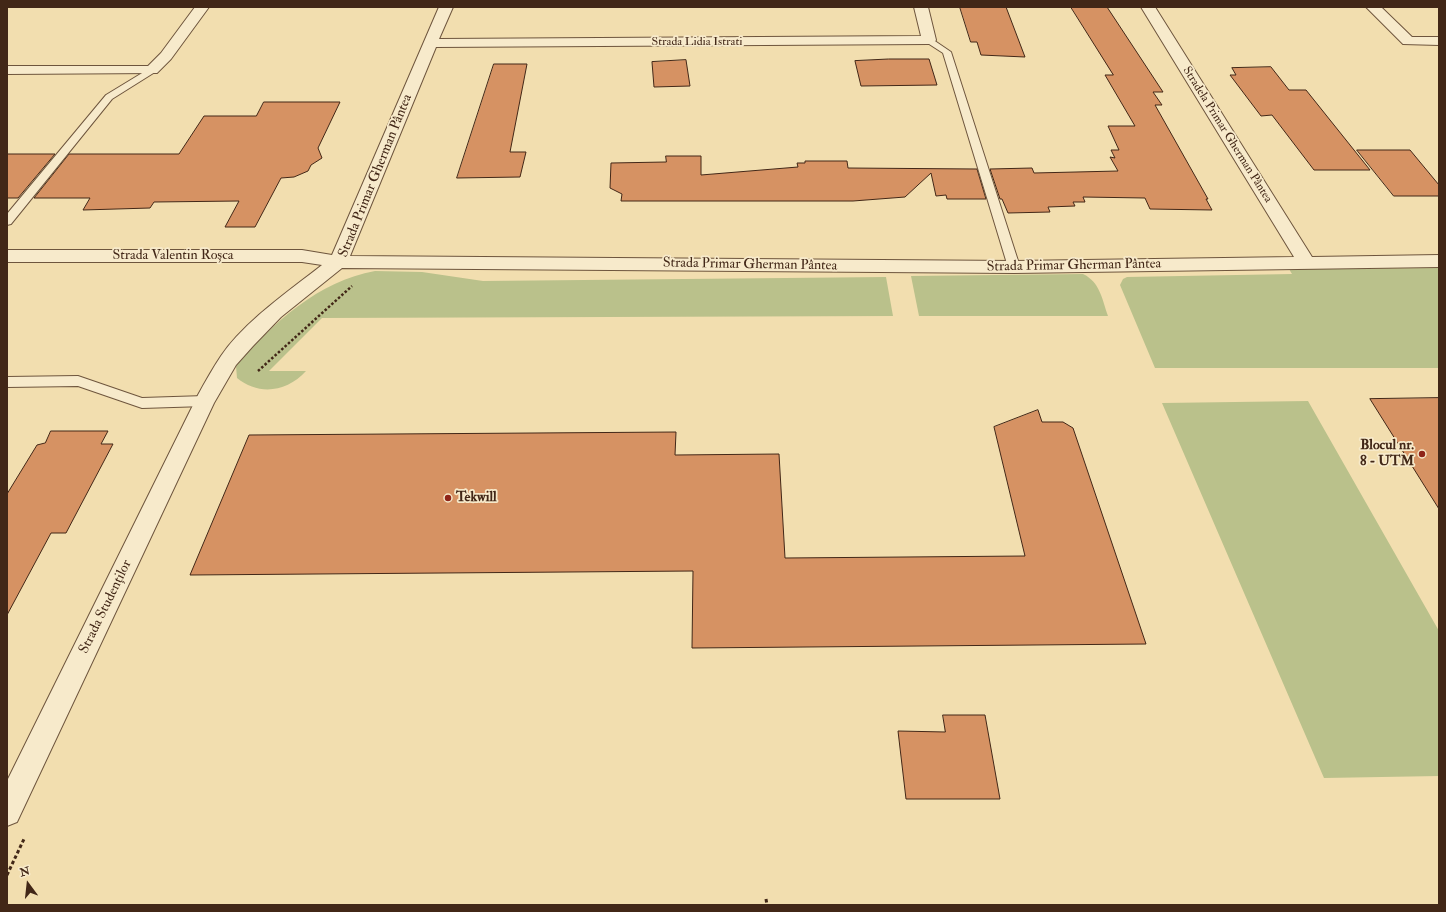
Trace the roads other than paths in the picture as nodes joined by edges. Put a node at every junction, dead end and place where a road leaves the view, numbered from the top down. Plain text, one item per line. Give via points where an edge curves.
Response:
1 (202, 7) edge
2 (446, 7) edge
3 (921, 7) edge
4 (1148, 7) edge
5 (1373, 7) edge
6 (929, 40) junction
7 (1439, 41) edge
8 (431, 44) junction
9 (7, 70) edge
10 (152, 70) junction
11 (7, 221) edge
12 (7, 256) edge
13 (1439, 261) edge
14 (338, 262) junction
15 (1307, 262) junction
16 (1014, 267) junction
17 (7, 382) edge
18 (205, 401) junction
19 (7, 812) edge

1 - 10 street via 166,56
2 - 8 street, Strada Primar Gherman Pântea
3 - 6 street
4 - 15 street, Stradela Primar Gherman Pântea
5 - 7 street via 1408,41
6 - 8 street, Strada Lidia Istrati
6 - 16 lane via 947,52
8 - 14 street, Strada Primar Gherman Pântea
9 - 10 street
10 - 11 lane via 108,97
12 - 14 street, Strada Valentin Roșca via 302,256
13 - 15 street, Strada Primar Gherman Pântea
14 - 16 street, Strada Primar Gherman Pântea
14 - 18 street, Strada Studenților via 274,312 246,340 229,360
15 - 16 street, Strada Primar Gherman Pântea
17 - 18 lane via 78,380 142,403
18 - 19 street, Strada Studenților

